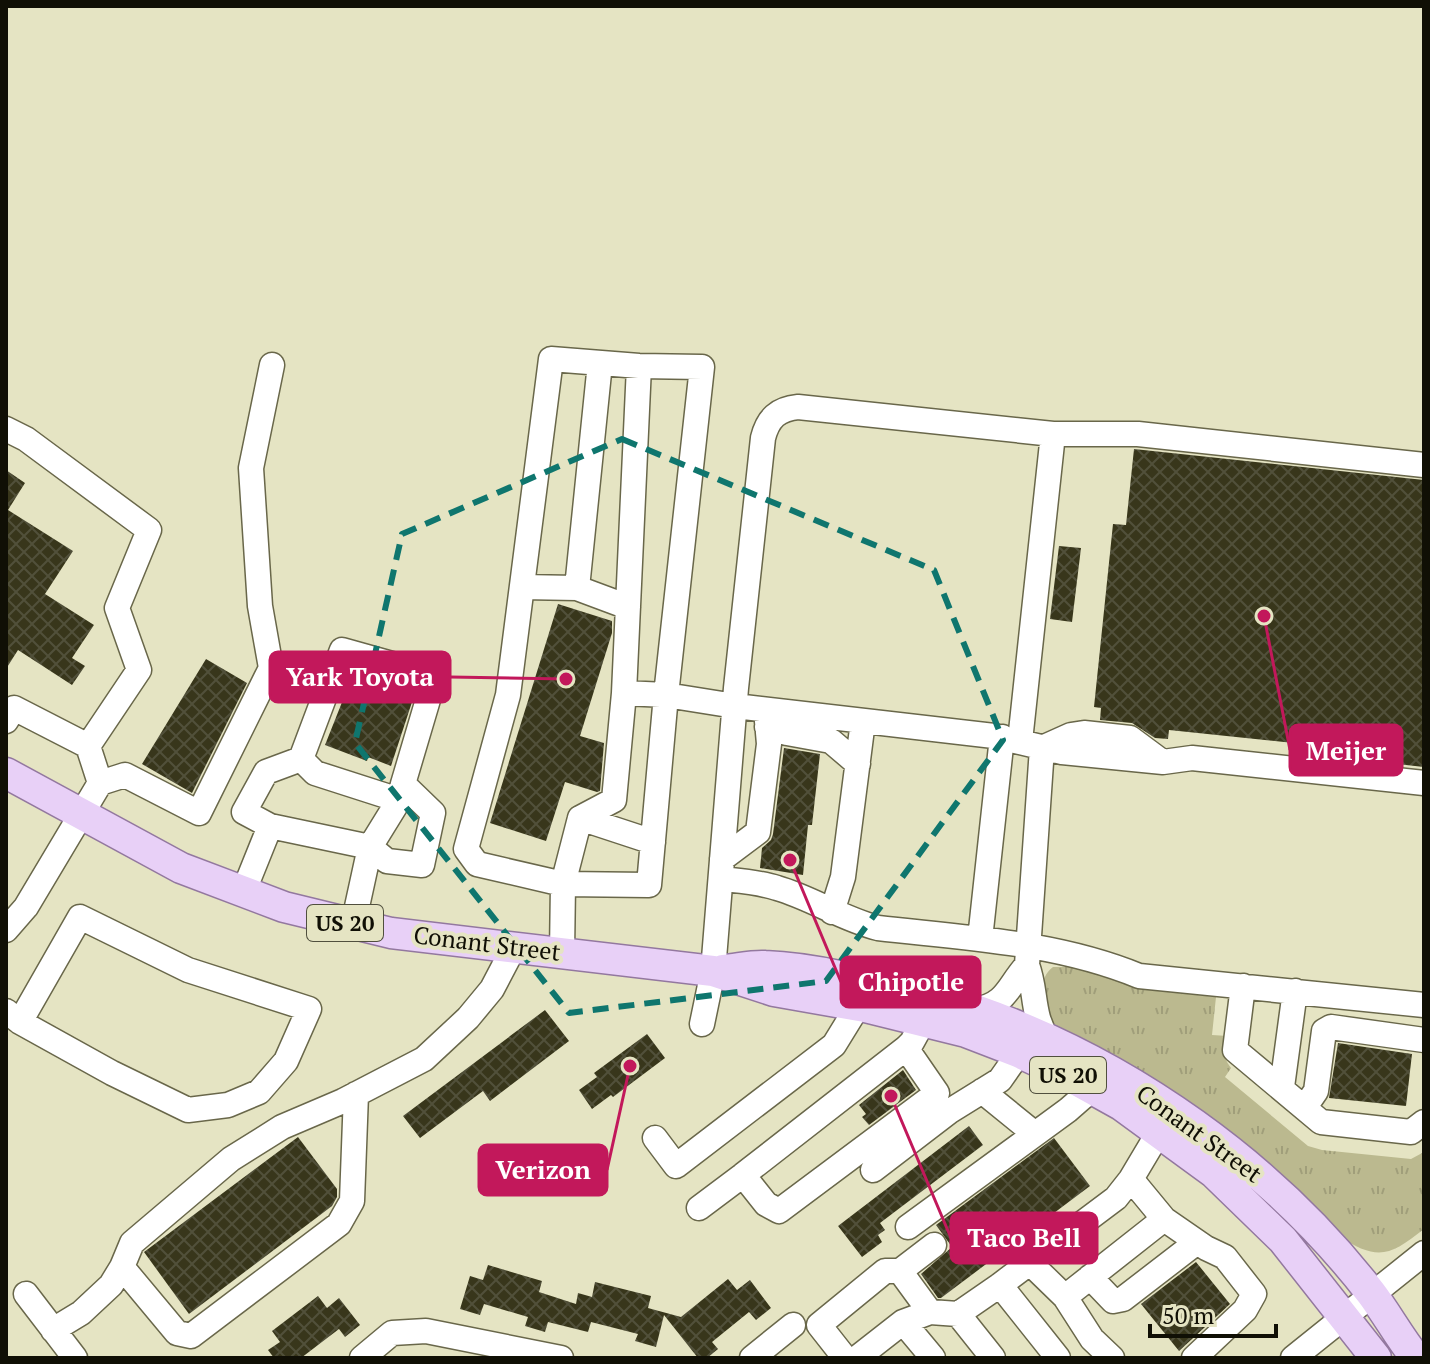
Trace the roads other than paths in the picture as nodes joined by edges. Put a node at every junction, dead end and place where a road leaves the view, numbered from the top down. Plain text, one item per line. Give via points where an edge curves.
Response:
1 (600, 363) junction
2 (272, 365) dead end
3 (639, 366) junction
4 (6, 429) edge
5 (1053, 434) junction
6 (1424, 465) edge
7 (522, 587) junction
8 (577, 588) junction
9 (628, 607) junction
10 (624, 693) junction
11 (666, 695) junction
12 (735, 706) junction
13 (9, 712) edge
14 (767, 718) junction
15 (863, 721) junction
16 (1022, 742) junction
17 (88, 746) junction
18 (301, 759) junction
19 (858, 764) junction
20 (6, 773) edge
21 (100, 783) junction
22 (1424, 783) edge
23 (401, 792) junction
24 (80, 814) junction
25 (580, 818) junction
26 (270, 826) junction
27 (653, 842) junction
28 (370, 847) junction
29 (722, 869) junction
30 (563, 884) junction
31 (243, 893) junction
32 (832, 912) junction
33 (353, 925) junction
34 (6, 930) edge
35 (980, 939) junction
36 (514, 947) junction
37 (562, 953) junction
38 (1028, 956) junction
39 (713, 971) junction
40 (1243, 986) junction
41 (1295, 991) junction
42 (1424, 1005) edge
43 (858, 1006) junction
44 (966, 1008) junction
45 (13, 1016) edge
46 (923, 1022) junction
47 (702, 1024) dead end
48 (1048, 1040) junction
49 (1424, 1040) edge
50 (906, 1048) junction
51 (1019, 1053) junction
52 (1282, 1087) junction
53 (1092, 1089) junction
54 (982, 1091) junction
55 (356, 1094) junction
56 (1305, 1107) junction
57 (1424, 1122) edge
58 (1159, 1132) junction
59 (1035, 1134) junction
60 (655, 1138) dead end
61 (873, 1170) dead end
62 (743, 1175) junction
63 (1131, 1179) junction
64 (699, 1208) dead end
65 (1164, 1219) junction
66 (908, 1227) dead end
67 (1197, 1242) junction
68 (934, 1245) dead end
69 (1424, 1253) edge
70 (1030, 1263) junction
71 (122, 1267) junction
72 (900, 1271) junction
73 (1090, 1277) junction
74 (1000, 1285) junction
75 (26, 1294) dead end
76 (1372, 1294) junction
77 (1065, 1297) junction
78 (930, 1312) junction
79 (958, 1314) junction
80 (1344, 1317) junction
81 (903, 1322) junction
82 (793, 1325) dead end
83 (53, 1330) junction
84 (515, 1354) edge
85 (75, 1358) edge
86 (362, 1358) edge
87 (561, 1358) edge
88 (752, 1358) edge
89 (845, 1358) edge
90 (857, 1358) edge
91 (933, 1358) edge
92 (993, 1358) edge
93 (1058, 1358) edge
94 (1112, 1358) edge
95 (1194, 1358) edge
96 (1293, 1358) edge
97 (1376, 1358) edge
98 (1416, 1358) edge

1 - 3 street
1 - 7 street via 551,359
1 - 8 street
2 - 21 street via 251,468 260,606 271,668 199,813 125,775
3 - 9 street
3 - 11 street via 702,367
4 - 17 street via 149,530 117,608 139,670
5 - 6 street via 1138,434
5 - 12 street via 798,407 772,416 763,438
5 - 16 street
7 - 8 street
7 - 30 street via 508,695 466,849 477,864
8 - 9 street
9 - 10 street
10 - 11 street
10 - 25 street via 614,800
11 - 12 street
11 - 27 street
12 - 14 street
12 - 29 street
13 - 17 street
14 - 15 street
14 - 19 street via 787,733 831,741
14 - 29 street via 769,744 758,832
15 - 16 street
15 - 19 street
16 - 22 street via 1163,762 1202,759
16 - 35 street
16 - 38 street
17 - 21 street
18 - 23 street via 315,773
18 - 23 street via 342,650 435,676
18 - 26 street via 266,772 244,812
19 - 32 street via 843,877
20 - 24 main road, Conant Street / US 20
21 - 24 street
23 - 28 street
23 - 28 street via 433,813 422,865 387,861
24 - 31 main road, Conant Street / US 20 via 181,868
24 - 34 street via 26,907
25 - 27 street
25 - 30 street
26 - 28 street
26 - 31 street
27 - 30 street via 649,885
28 - 33 street
29 - 32 street
29 - 39 street
30 - 37 street
31 - 33 main road, Conant Street / US 20
32 - 35 street via 878,928
33 - 36 main road, Conant Street / US 20
35 - 38 street
36 - 37 main road, Conant Street / US 20
36 - 55 street via 492,989 424,1059
37 - 39 main road, Conant Street / US 20
38 - 40 street via 1098,960 1139,976
38 - 44 street via 999,1002
38 - 48 street via 1036,1018
39 - 43 main road, Conant Street / US 20 via 774,991
39 - 44 main road, Conant Street via 764,966 850,979
39 - 47 street
40 - 41 street
40 - 52 street via 1235,1050
41 - 42 street
41 - 52 street
43 - 46 main road, Conant Street / US 20
43 - 60 street via 834,1045 676,1166
44 - 48 main road, Conant Street / US 20
45 - 45 street via 188,1110 228,1105 259,1092 286,1061 309,1009 188,970 80,917
46 - 50 street
46 - 51 main road, Conant Street / US 20
48 - 76 main road, Conant Street / US 20 via 1145,1093 1227,1150 1304,1218
49 - 56 street via 1331,1027 1324,1031 1316,1091
50 - 62 street
50 - 62 street via 937,1093 932,1098 779,1211 766,1204
51 - 53 main road, Conant Street / US 20
51 - 54 street via 1000,1080
52 - 56 street
53 - 58 main road, Conant Street / US 20
53 - 59 street
54 - 59 street
54 - 61 street
55 - 71 street via 282,1127 231,1159 132,1243
55 - 71 street via 352,1201 339,1224 191,1336 177,1333
56 - 57 street via 1321,1122 1411,1132
58 - 63 street
58 - 80 main road, Conant Street / US 20 via 1247,1203
59 - 66 street
62 - 64 street
63 - 65 street
63 - 70 street via 1116,1198
65 - 67 street
65 - 73 street
67 - 73 street via 1123,1299 1113,1301
67 - 95 street via 1225,1257 1254,1294 1245,1310
68 - 72 street
69 - 76 street
70 - 74 street
70 - 77 street
71 - 83 street via 81,1313
72 - 78 street
72 - 89 street via 885,1271 819,1325
73 - 77 street
74 - 79 street
74 - 93 street
75 - 83 street
76 - 80 street
76 - 98 main road, US 20
77 - 94 street via 1092,1339
78 - 79 street
78 - 81 street
79 - 92 street
80 - 96 street
80 - 97 main road, US 20
81 - 90 street
81 - 91 street
82 - 88 street
83 - 85 street
84 - 86 street via 426,1331 392,1333
84 - 87 street

